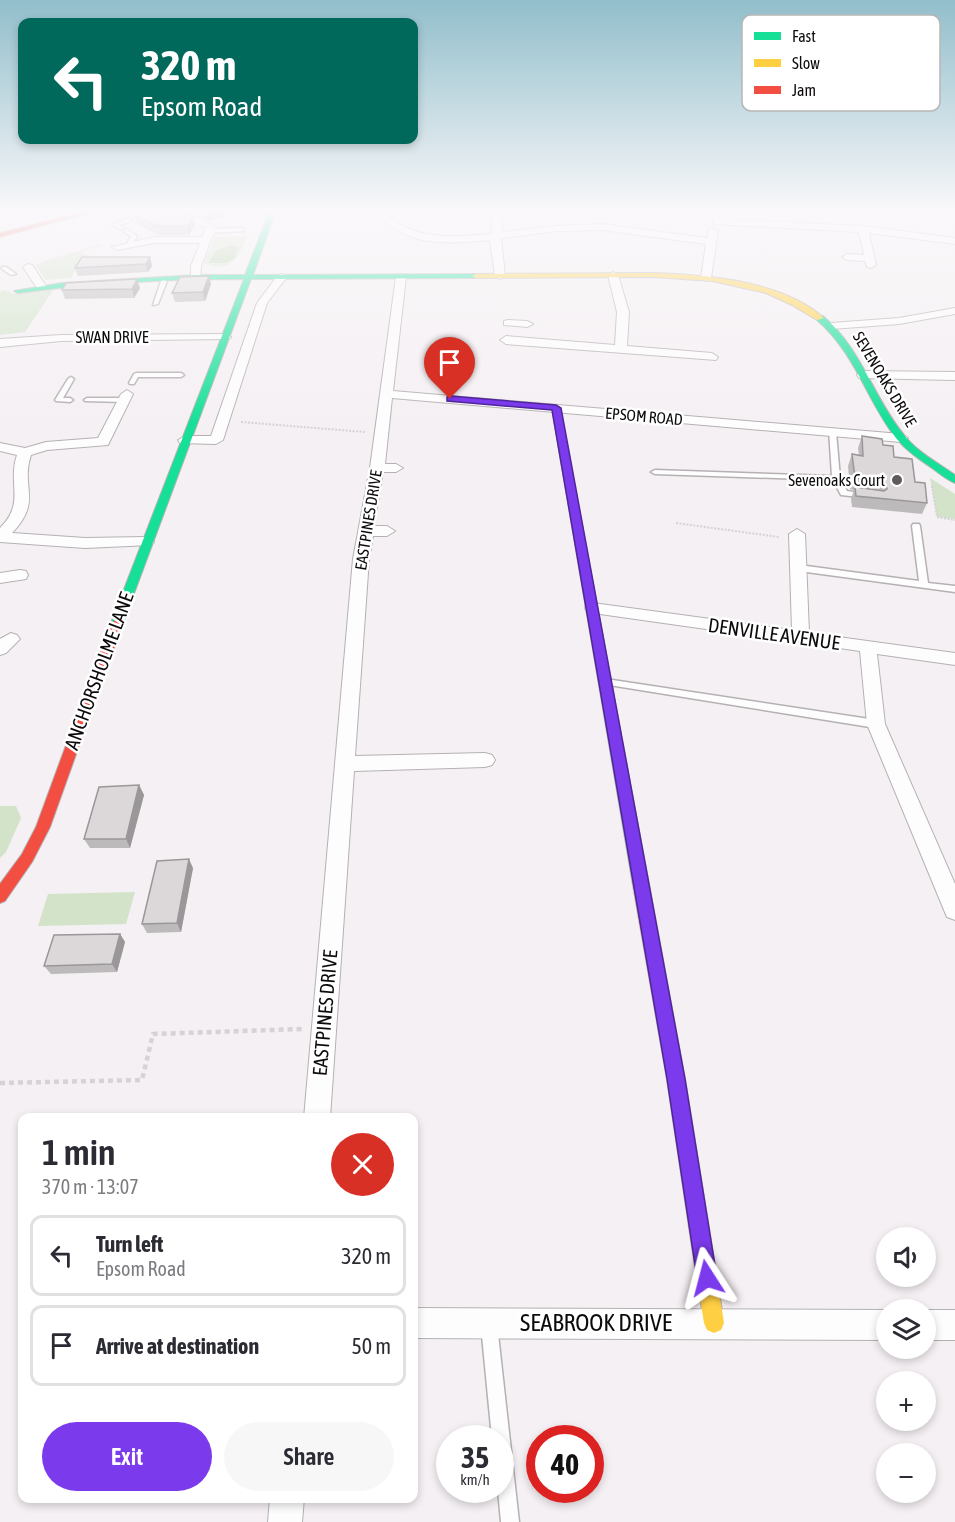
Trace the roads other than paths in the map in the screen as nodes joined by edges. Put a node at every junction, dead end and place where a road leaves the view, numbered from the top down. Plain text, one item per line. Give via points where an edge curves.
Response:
1 (37, 280) edge
2 (174, 280) edge
3 (247, 280) edge
4 (280, 280) edge
5 (401, 280) edge
6 (613, 280) edge
7 (716, 280) edge
8 (164, 281) junction
9 (41, 286) junction
10 (18, 291) dead end
11 (155, 304) dead end
12 (955, 312) edge
13 (518, 324) dead end
14 (831, 326) junction
15 (225, 337) junction
16 (0, 344) edge
17 (621, 349) junction
18 (712, 357) dead end
19 (181, 375) dead end
20 (863, 375) junction
21 (955, 376) edge
22 (71, 379) dead end
23 (127, 392) junction
24 (387, 394) junction
25 (70, 400) dead end
26 (87, 400) dead end
27 (556, 408) junction
28 (832, 432) junction
29 (901, 438) junction
30 (185, 440) junction
31 (0, 447) edge
32 (25, 452) junction
33 (376, 468) junction
34 (396, 468) dead end
35 (655, 472) dead end
36 (836, 478) junction
37 (955, 480) edge
38 (877, 498) edge
39 (916, 526) dead end
40 (365, 531) junction
41 (387, 531) dead end
42 (0, 537) edge
43 (797, 537) road end
44 (146, 542) junction
45 (799, 568) junction
46 (20, 575) dead end
47 (0, 578) edge
48 (924, 585) junction
49 (955, 589) edge
50 (593, 608) junction
51 (801, 638) junction
52 (868, 647) junction
53 (955, 659) edge
54 (606, 682) junction
55 (876, 724) junction
56 (485, 760) dead end
57 (345, 764) junction
58 (0, 896) edge
59 (955, 910) edge
60 (317, 1113) edge
61 (418, 1323) edge
62 (714, 1323) junction
63 (489, 1324) junction
64 (876, 1324) edge
65 (936, 1325) edge
66 (955, 1325) edge
67 (287, 1503) edge
68 (285, 1522) edge
69 (510, 1522) edge

1 - 9 street
2 - 8 main road, SEVENOAKS DRIVE
3 - 15 main road, ANCHORSHOLME LANE
4 - 30 street via 262,303 215,445
5 - 24 street, EASTPINES DRIVE
6 - 17 street via 623,312
7 - 14 main road, SEVENOAKS DRIVE via 772,294 801,306
8 - 9 main road, SEVENOAKS DRIVE
8 - 11 lane
9 - 10 main road, SEVENOAKS DRIVE
12 - 14 street
13 - 17 street via 511,340
14 - 20 main road, SEVENOAKS DRIVE
15 - 16 street, SWAN DRIVE via 61,338
15 - 30 main road, ANCHORSHOLME LANE
17 - 18 street
19 - 23 lane via 136,375
20 - 21 street
20 - 29 main road, SEVENOAKS DRIVE
22 - 25 lane via 58,400
23 - 26 lane
23 - 32 street via 103,442 46,446
24 - 27 street, EPSOM ROAD
24 - 33 street, EASTPINES DRIVE
27 - 28 street, EPSOM ROAD
27 - 50 main road
28 - 29 street, EPSOM ROAD
28 - 36 lane
29 - 37 main road, SEVENOAKS DRIVE
30 - 44 main road, ANCHORSHOLME LANE
31 - 32 street
32 - 42 street via 19,474 21,512
33 - 34 street
33 - 40 street, EASTPINES DRIVE
35 - 36 lane
36 - 38 lane via 844,494
39 - 48 lane
40 - 41 street
40 - 57 street, EASTPINES DRIVE
42 - 44 street via 85,543
43 - 45 street
44 - 58 main road, ANCHORSHOLME LANE via 43,827
45 - 48 lane
45 - 51 street
46 - 47 street
48 - 49 lane
50 - 51 street, DENVILLE AVENUE
50 - 54 main road
51 - 52 street, DENVILLE AVENUE
52 - 53 street, DENVILLE AVENUE
52 - 55 street
54 - 55 lane
54 - 62 main road via 676,1079
55 - 59 street
56 - 57 street
57 - 60 street, EASTPINES DRIVE
61 - 63 street, SEABROOK DRIVE
62 - 63 street, SEABROOK DRIVE
62 - 64 street, SEABROOK DRIVE
63 - 69 lane
65 - 66 street
67 - 68 street

